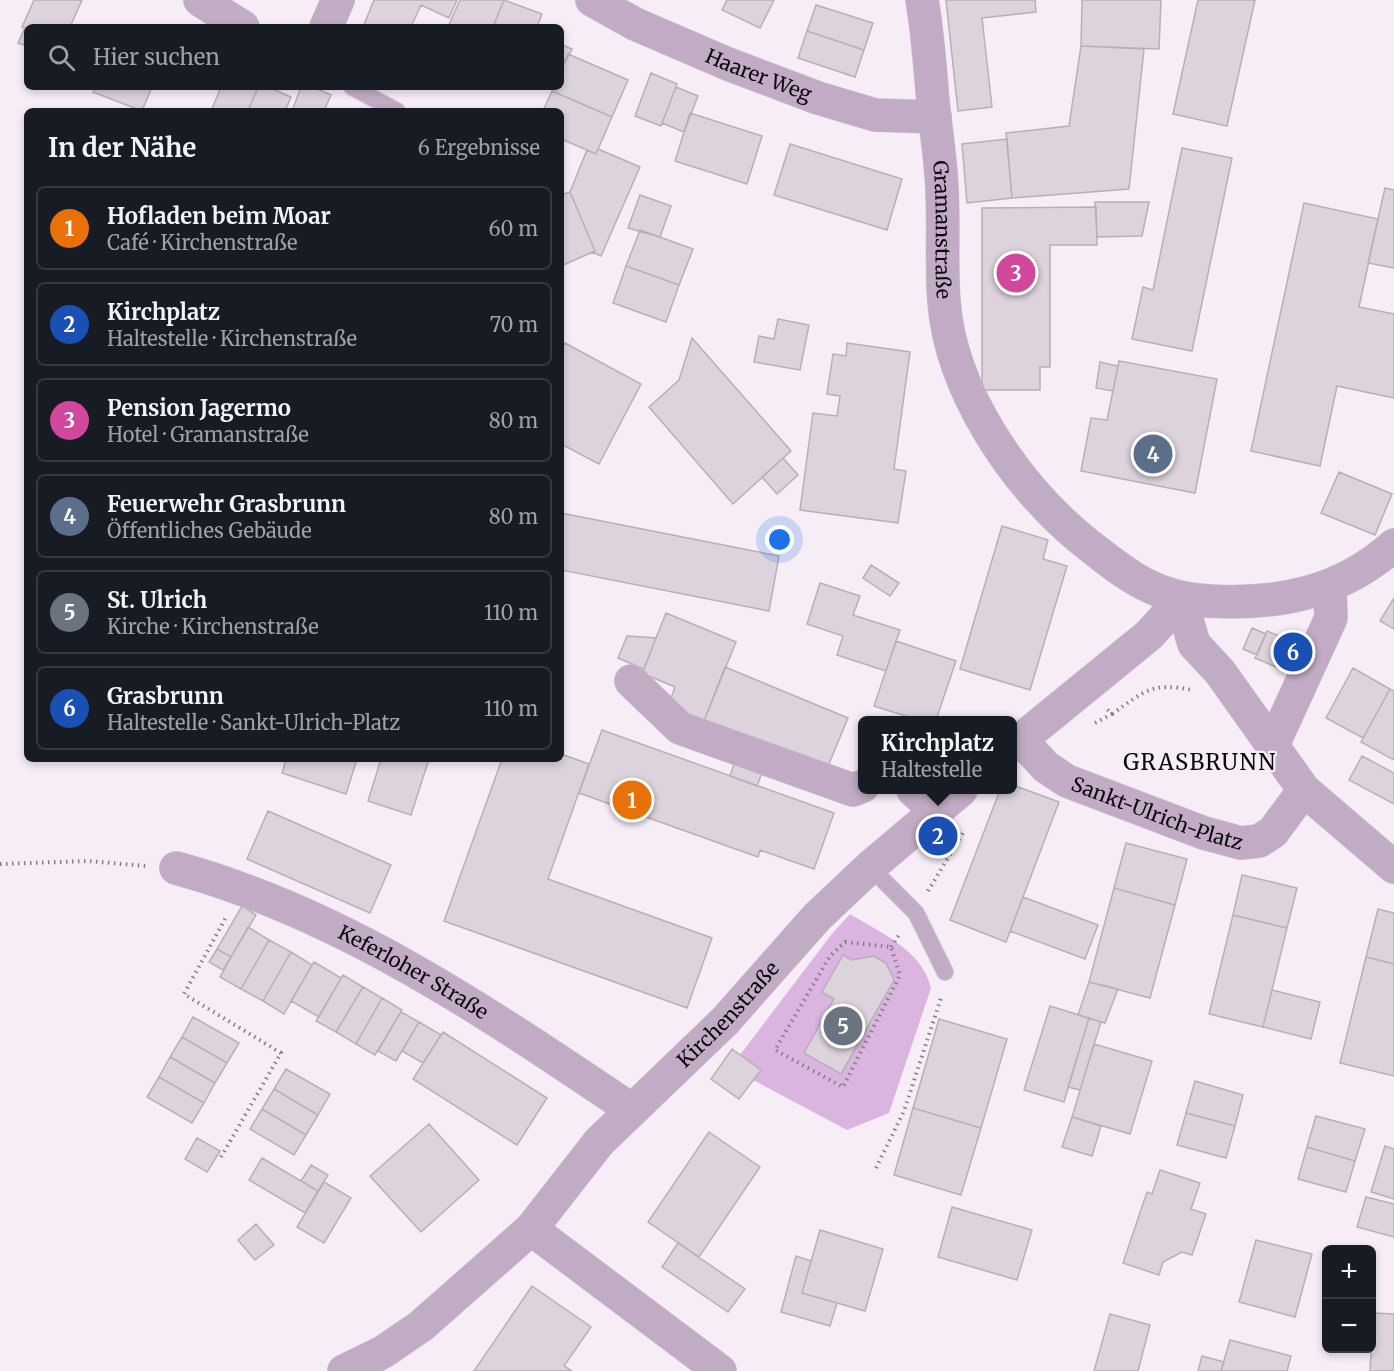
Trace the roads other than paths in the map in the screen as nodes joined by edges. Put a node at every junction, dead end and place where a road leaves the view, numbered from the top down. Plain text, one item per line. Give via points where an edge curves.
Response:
1 (200, 0) edge
2 (338, 0) edge
3 (592, 0) edge
4 (922, 0) edge
5 (238, 24) edge
6 (327, 24) edge
7 (358, 90) edge
8 (390, 108) edge
9 (935, 117) junction
10 (1394, 545) edge
11 (1330, 587) junction
12 (1181, 600) junction
13 (631, 681) dead end
14 (1017, 743) edge
15 (1274, 745) junction
16 (858, 788) edge
17 (1304, 790) junction
18 (944, 794) edge
19 (924, 800) edge
20 (870, 867) junction
21 (1394, 867) edge
22 (176, 868) road end
23 (945, 980) road end
24 (632, 1110) junction
25 (531, 1229) junction
26 (344, 1371) edge
27 (720, 1371) edge

1 - 5 street
2 - 6 street
3 - 9 street, Haarer Weg via 666,38 818,98 875,115
4 - 9 street, Gramanstraße
7 - 8 lane
9 - 12 street, Gramanstraße via 942,189 944,303 969,398 999,449 1064,524 1125,574
10 - 11 street via 1365,569
11 - 12 street via 1245,602
11 - 15 street via 1331,618
12 - 14 street, Sankt-Ulrich-Platz via 1149,635
12 - 15 street via 1194,644
13 - 16 street via 680,728
14 - 17 street, Sankt-Ulrich-Platz via 1067,781 1241,843 1259,841 1274,832
15 - 17 street
17 - 21 street
18 - 19 street, Kirchenstraße
19 - 20 street, Kirchenstraße
20 - 23 lane via 916,913
20 - 24 street, Kirchenstraße via 817,917 725,1021
22 - 24 street, Keferloher Straße via 243,887 372,945
24 - 25 street, Kirchenstraße via 599,1142
25 - 26 street, Kirchenstraße via 421,1326 383,1352
25 - 27 street

